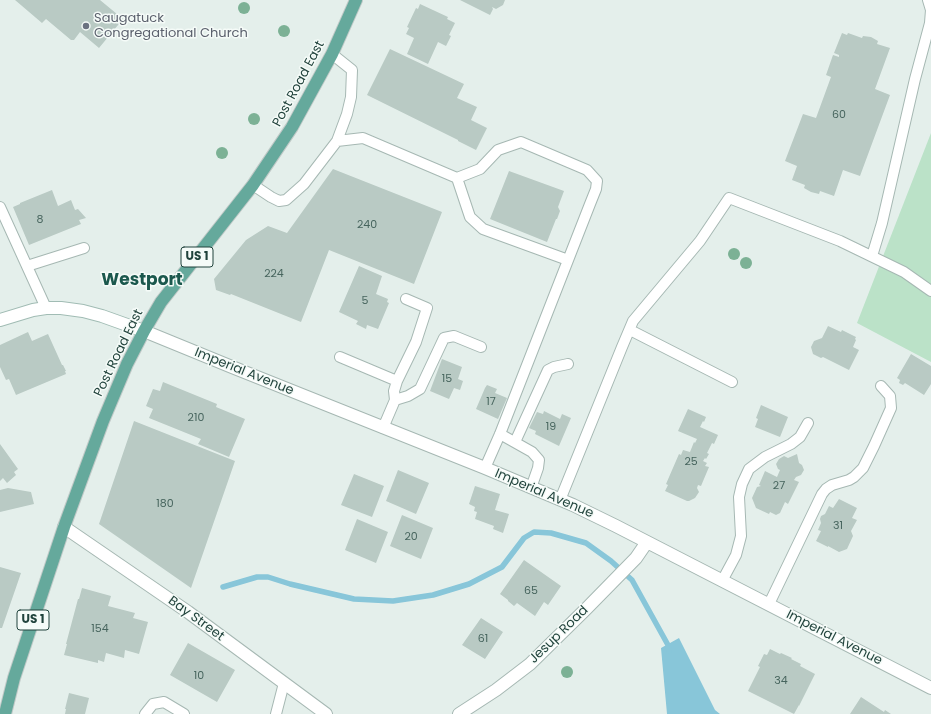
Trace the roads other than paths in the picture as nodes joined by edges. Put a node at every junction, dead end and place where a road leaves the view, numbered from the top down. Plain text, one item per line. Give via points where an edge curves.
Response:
1 (356, 0) edge
2 (928, 0) edge
3 (332, 54) junction
4 (336, 141) junction
5 (457, 178) junction
6 (253, 185) junction
7 (0, 207) edge
8 (84, 248) dead end
9 (872, 256) junction
10 (568, 260) junction
11 (27, 266) junction
12 (931, 291) edge
13 (406, 300) dead end
14 (46, 308) junction
15 (0, 320) edge
16 (630, 330) junction
17 (144, 331) junction
18 (481, 347) dead end
19 (340, 357) dead end
20 (568, 364) dead end
21 (397, 381) junction
22 (732, 382) dead end
23 (881, 386) dead end
24 (395, 400) junction
25 (808, 423) dead end
26 (383, 428) junction
27 (500, 434) junction
28 (515, 442) junction
29 (485, 468) junction
30 (531, 488) junction
31 (560, 500) junction
32 (64, 527) junction
33 (647, 542) junction
34 (722, 580) junction
35 (769, 604) junction
36 (284, 683) junction
37 (931, 688) edge
38 (5, 714) edge
39 (145, 714) edge
40 (184, 714) edge
41 (276, 714) edge
42 (326, 714) edge
43 (459, 714) edge

1 - 3 main road, Post Road East / US 1
2 - 9 lane via 931,10 930,23
3 - 4 lane via 352,70 347,114
3 - 6 main road, Post Road East / US 1 via 292,127
4 - 5 lane via 362,138
4 - 6 lane via 304,184 286,200 271,198
5 - 10 lane via 470,218 483,229
5 - 10 lane via 480,169 498,150 521,142 587,170 597,181 596,189
6 - 17 main road, Post Road East / US 1 via 166,296
7 - 11 lane
8 - 11 lane
9 - 12 lane via 904,272
9 - 16 lane via 729,198 700,241 633,321
10 - 27 lane
11 - 14 lane
13 - 21 lane via 427,308 416,342
14 - 15 street, Imperial Avenue
14 - 17 street, Imperial Avenue via 83,311
16 - 22 lane
16 - 31 lane
17 - 26 street, Imperial Avenue
17 - 32 main road, Post Road East / US 1 via 103,421
18 - 24 lane via 454,336 444,338 420,389
19 - 21 lane
20 - 28 lane via 548,370
21 - 24 lane
23 - 35 lane via 890,396 891,408 863,468 854,477 832,485 822,494
24 - 26 lane
25 - 34 lane via 800,437 749,469 739,497 741,536 736,555
26 - 29 street, Imperial Avenue
27 - 28 lane
27 - 29 lane
28 - 30 lane via 532,452 539,460
29 - 30 street, Imperial Avenue
30 - 31 street, Imperial Avenue
31 - 33 street, Imperial Avenue
32 - 36 street, Bay Street via 188,612
32 - 38 main road, Post Road East / US 1 via 14,678
33 - 34 street, Imperial Avenue
33 - 43 street, Jesup Road via 636,558 530,664
34 - 35 street, Imperial Avenue
35 - 37 street, Imperial Avenue
36 - 41 lane
36 - 42 street, Bay Street
39 - 40 lane via 153,704 164,702

